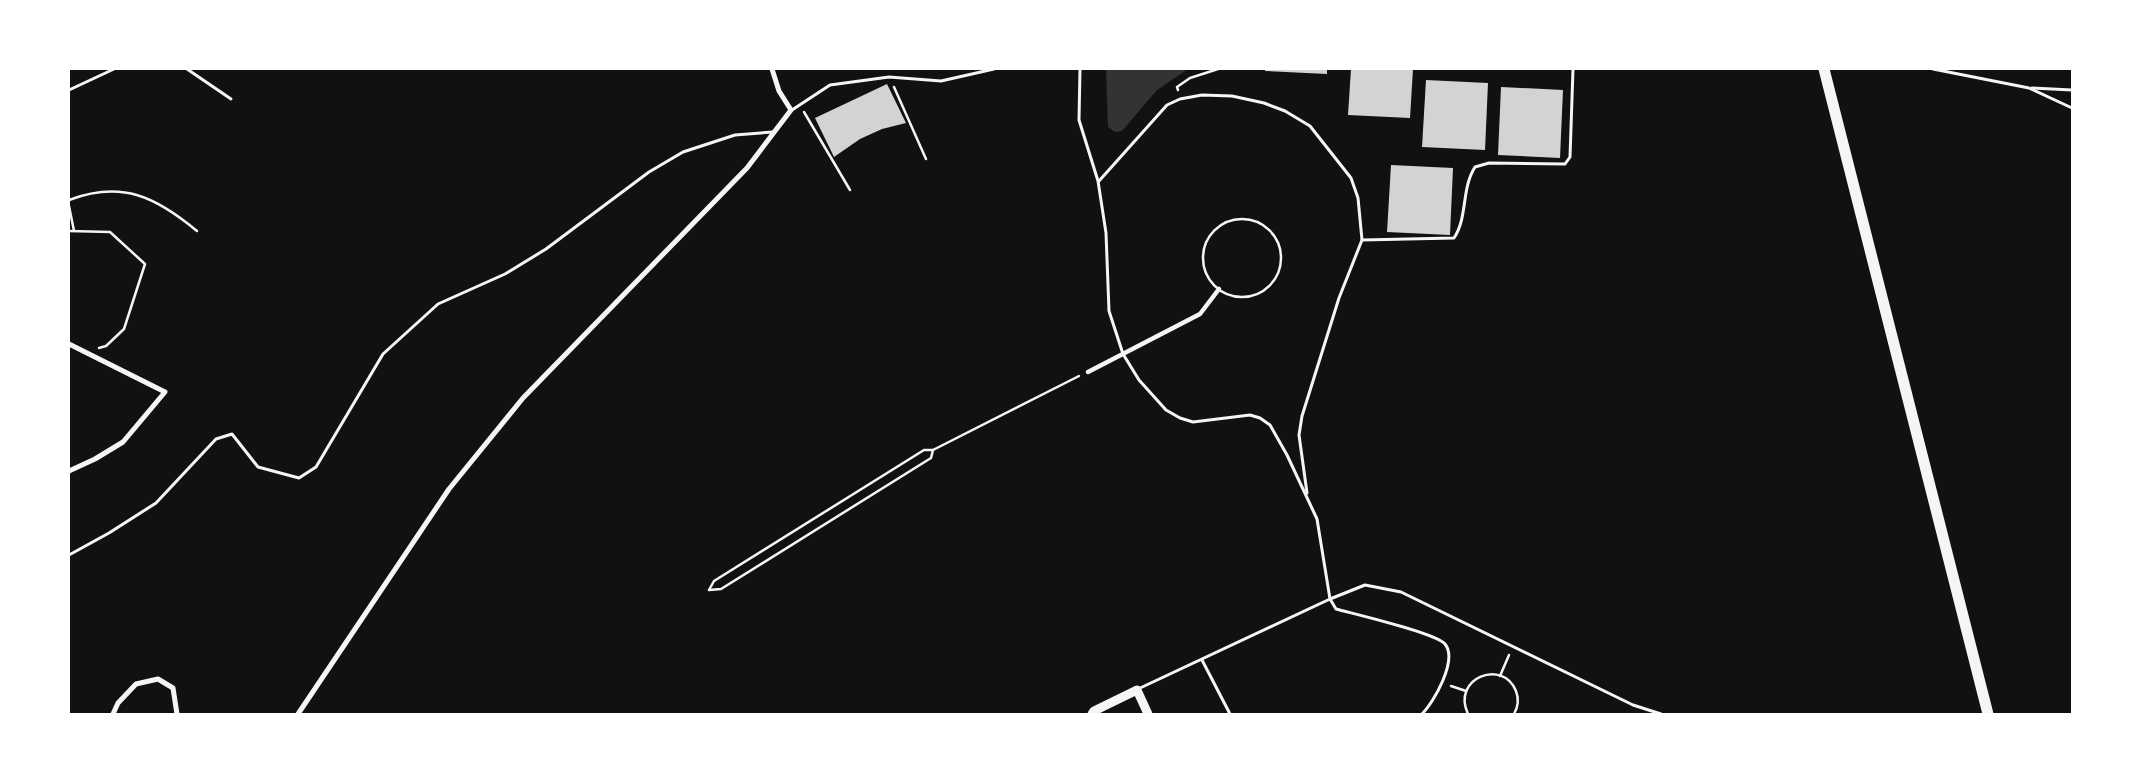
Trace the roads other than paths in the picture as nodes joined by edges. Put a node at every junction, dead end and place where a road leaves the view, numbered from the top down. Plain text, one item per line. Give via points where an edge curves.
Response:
1 (114, 69) edge
2 (187, 69) edge
3 (772, 69) edge
4 (994, 69) edge
5 (1080, 69) edge
6 (1573, 69) edge
7 (1824, 69) edge
8 (1934, 69) edge
9 (2029, 88) junction
10 (69, 90) edge
11 (2072, 90) edge
12 (231, 99) dead end
13 (2072, 108) edge
14 (791, 110) junction
15 (775, 132) junction
16 (1098, 181) junction
17 (1362, 240) junction
18 (1220, 289) road end
19 (69, 344) edge
20 (1123, 354) junction
21 (1088, 372) road end
22 (69, 471) edge
23 (1307, 496) junction
24 (69, 555) edge
25 (1330, 599) junction
26 (1202, 660) junction
27 (1137, 690) junction
28 (113, 714) edge
29 (177, 714) edge
30 (298, 714) edge
31 (1092, 714) edge
32 (1148, 714) edge
33 (1230, 714) edge
34 (1422, 714) edge
35 (1661, 714) edge
36 (1988, 714) edge

1 - 10 lane
2 - 12 lane
3 - 14 street via 779,91
4 - 14 lane via 941,81 889,77 830,85
5 - 16 lane via 1079,120
6 - 17 lane via 1570,157 1564,164 1489,163 1475,167 1468,178 1460,230 1454,238
7 - 36 highway
8 - 9 lane
9 - 11 lane
9 - 13 lane
14 - 15 street
15 - 24 lane via 735,135 683,152 649,172 546,249 505,274 438,304 382,354 316,467 299,478 258,467 232,434 216,439 156,503
15 - 30 street via 747,168 498,428 449,490
16 - 17 lane via 1166,105 1202,95 1232,96 1264,103 1310,126 1351,178 1358,198
16 - 20 lane via 1106,234 1109,311
17 - 23 lane via 1339,298 1302,416 1300,435
18 - 20 street via 1200,314
19 - 22 street via 165,392 122,442
20 - 21 street
20 - 23 lane via 1139,380 1166,410 1180,418 1193,422 1250,415 1270,425
23 - 25 lane via 1317,519
25 - 26 lane
25 - 34 lane via 1336,609 1402,627 1445,644 1448,661 1442,683 1436,697
25 - 35 lane via 1365,585 1401,592 1634,705
26 - 27 lane
26 - 33 lane
27 - 31 street
27 - 32 street
28 - 29 street via 118,703 136,684 158,680 173,688

